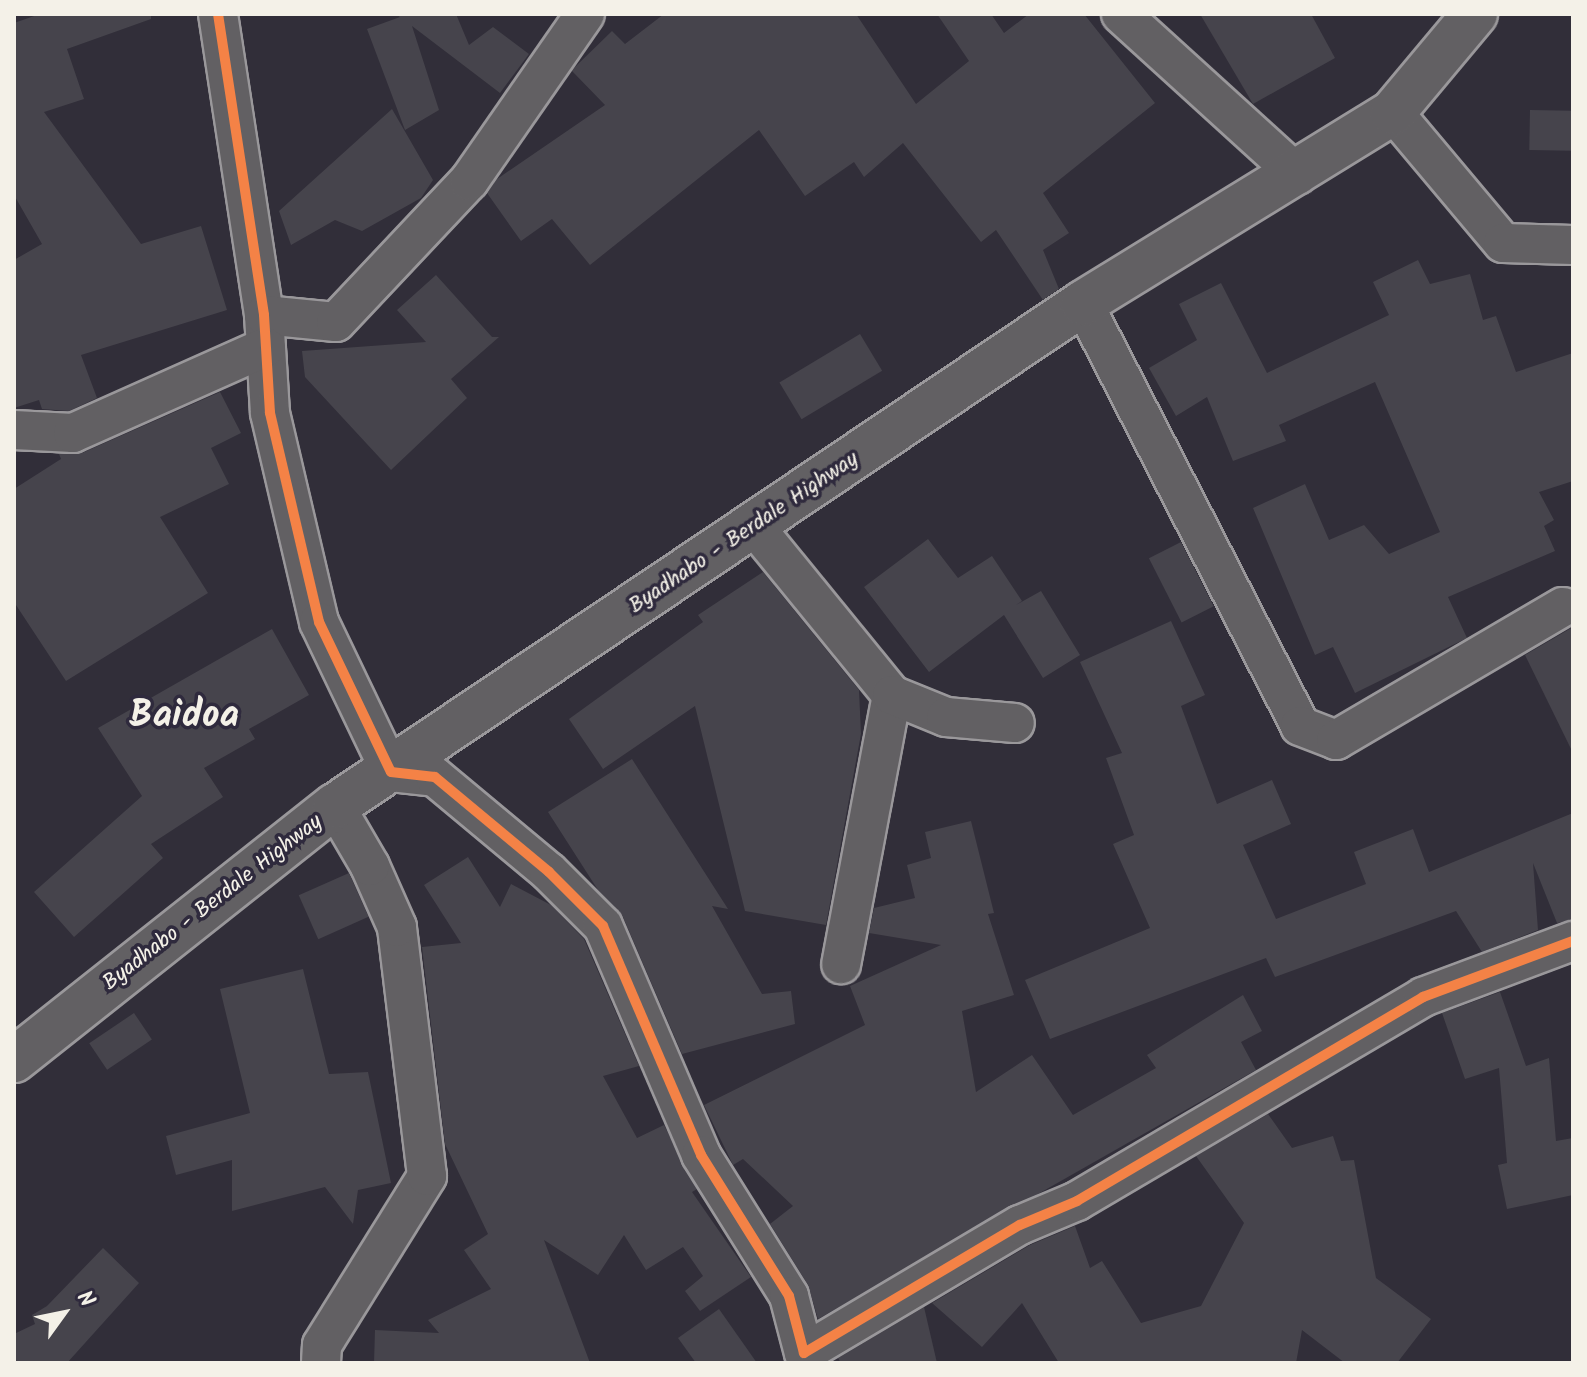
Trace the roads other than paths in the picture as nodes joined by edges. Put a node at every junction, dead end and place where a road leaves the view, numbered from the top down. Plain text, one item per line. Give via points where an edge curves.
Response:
1 (218, 14) edge
2 (585, 14) edge
3 (1121, 14) edge
4 (1475, 14) edge
5 (1393, 112) junction
6 (1298, 175) junction
7 (1573, 245) edge
8 (1083, 303) junction
9 (265, 331) junction
10 (14, 430) edge
11 (754, 526) junction
12 (1563, 607) dead end
13 (892, 695) junction
14 (1015, 723) dead end
15 (391, 772) junction
16 (335, 806) junction
17 (1573, 941) edge
18 (841, 964) dead end
19 (14, 1060) edge
20 (806, 1358) edge
21 (321, 1363) edge

1 - 9 street
2 - 9 street via 469,181 336,322
3 - 6 street
4 - 5 main road, Byadhabo - Berdale Highway
5 - 6 main road, Byadhabo - Berdale Highway
5 - 7 street via 1503,243
6 - 8 main road, Byadhabo - Berdale Highway
8 - 11 main road, Byadhabo - Berdale Highway
8 - 12 street via 1300,726 1336,740
9 - 10 street via 73,433
9 - 15 street via 270,413 319,622
11 - 13 street
11 - 15 main road, Byadhabo - Berdale Highway
13 - 14 street via 946,717
13 - 18 street
15 - 16 main road, Byadhabo - Berdale Highway
15 - 20 street via 435,777 549,872 603,926 701,1155 789,1296
16 - 19 main road, Byadhabo - Berdale Highway
16 - 21 street via 397,927 427,1176 322,1345
17 - 20 street via 1423,997 1077,1201 1020,1225

